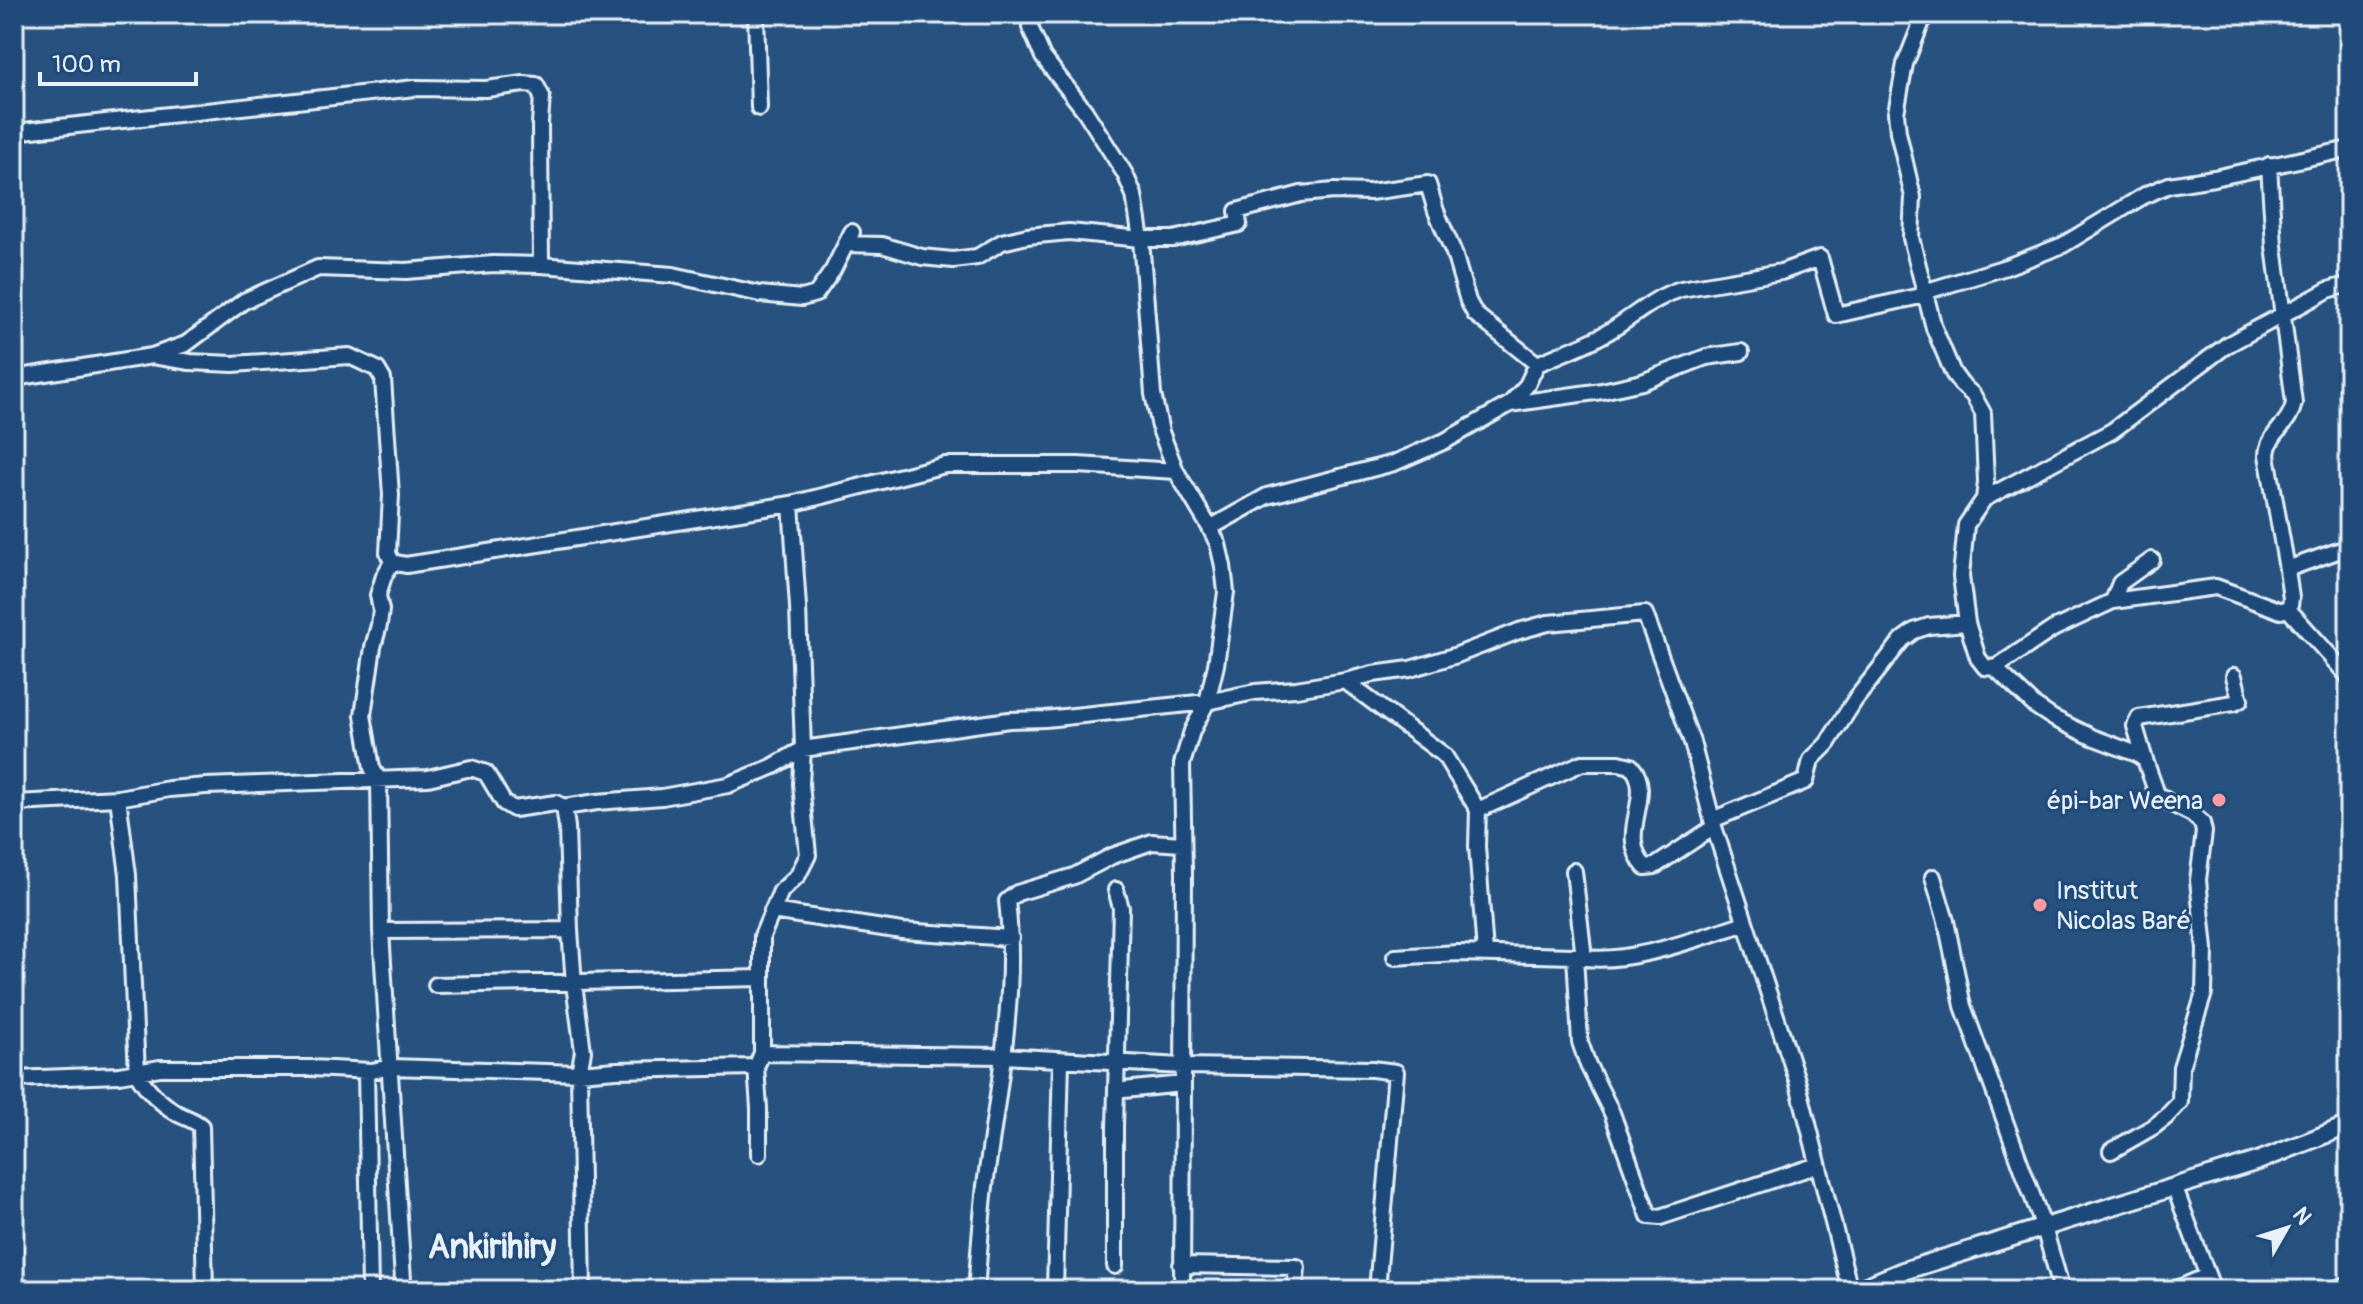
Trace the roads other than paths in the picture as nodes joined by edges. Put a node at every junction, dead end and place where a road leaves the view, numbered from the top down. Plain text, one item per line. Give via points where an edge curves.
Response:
1 (756, 14) edge
2 (1032, 14) edge
3 (1925, 14) edge
4 (759, 108) dead end
5 (14, 132) edge
6 (2349, 149) edge
7 (2269, 165) junction
8 (1141, 239) junction
9 (541, 265) junction
10 (2349, 284) edge
11 (1924, 293) junction
12 (2282, 315) junction
13 (1741, 352) dead end
14 (152, 356) junction
15 (1537, 364) junction
16 (14, 378) edge
17 (1510, 404) junction
18 (1176, 471) junction
19 (1984, 499) junction
20 (791, 504) junction
21 (1210, 528) junction
22 (2349, 547) edge
23 (2152, 560) dead end
24 (392, 562) junction
25 (2287, 569) junction
26 (2113, 601) junction
27 (2288, 609) junction
28 (1967, 623) junction
29 (1995, 668) junction
30 (2234, 676) dead end
31 (2349, 677) edge
32 (1345, 681) junction
33 (1207, 702) junction
34 (803, 749) junction
35 (2145, 760) junction
36 (379, 780) junction
37 (118, 798) junction
38 (14, 803) edge
39 (564, 807) junction
40 (1478, 810) junction
41 (1713, 824) junction
42 (1182, 844) junction
43 (1574, 871) dead end
44 (1933, 877) dead end
45 (1116, 890) dead end
46 (772, 911) junction
47 (1745, 923) junction
48 (570, 930) junction
49 (381, 931) junction
50 (1011, 938) junction
51 (1485, 953) junction
52 (1395, 957) dead end
53 (1580, 957) junction
54 (762, 978) junction
55 (574, 984) junction
56 (436, 985) dead end
57 (1003, 1056) junction
58 (759, 1060) junction
59 (1061, 1060) junction
60 (1117, 1063) junction
61 (1182, 1066) junction
62 (391, 1067) junction
63 (366, 1071) junction
64 (137, 1073) junction
65 (579, 1073) junction
66 (14, 1079) edge
67 (1182, 1084) junction
68 (1124, 1090) dead end
69 (2349, 1125) edge
70 (2111, 1151) dead end
71 (759, 1154) dead end
72 (1818, 1165) junction
73 (2174, 1186) junction
74 (2044, 1228) junction
75 (14, 1249) edge
76 (1181, 1265) junction
77 (1115, 1266) dead end
78 (403, 1280) dead end
79 (2210, 1283) edge
80 (2349, 1284) edge
81 (16, 1290) edge
82 (205, 1290) edge
83 (370, 1290) edge
84 (583, 1290) edge
85 (976, 1290) edge
86 (1055, 1290) edge
87 (1182, 1290) edge
88 (1295, 1290) edge
89 (1377, 1290) edge
90 (1850, 1290) edge
91 (1857, 1290) edge
92 (2062, 1290) edge
93 (2175, 1290) edge
94 (2333, 1290) edge

1 - 4 street
2 - 8 street via 1030,27 1043,57 1085,111 1130,184
3 - 11 street via 1905,64 1896,113 1913,197 1911,238
5 - 9 street via 415,88 536,85 542,97
6 - 7 street
7 - 11 street via 2169,185 2063,245
7 - 12 street
8 - 9 street via 1069,232 1027,236 1002,242 977,257 953,260 849,238 816,294 802,298 673,275
8 - 15 street via 1173,239 1239,224 1237,211 1301,194 1428,184 1475,314
8 - 18 street via 1153,394
9 - 14 street via 406,271 318,268 244,301 186,344
10 - 12 street
11 - 15 street via 1836,315 1820,258 1781,272 1668,292 1598,337
11 - 19 street via 1953,373 1983,413
12 - 19 street via 2227,345 2112,431
12 - 25 street via 2294,403 2267,455
13 - 17 street via 1706,357 1642,382
14 - 16 street
14 - 24 street via 233,364 349,356 377,369 383,379
15 - 17 street
17 - 21 street via 1409,458 1267,496
18 - 20 street via 945,465
18 - 21 street
19 - 28 street via 1966,525 1961,576
20 - 24 street via 406,565
20 - 34 street
21 - 33 street via 1226,592
22 - 25 street
23 - 26 street via 2120,583
24 - 36 street via 378,595 381,610 363,715 367,748
25 - 27 street
26 - 27 street via 2216,587
26 - 29 street via 2053,629
27 - 31 street
28 - 29 street via 1981,664
28 - 41 street via 1929,626 1902,640 1811,760 1806,781
29 - 35 street via 2053,718
30 - 35 street via 2240,700 2234,703 2139,718 2135,726
32 - 33 street
32 - 40 street via 1444,755
32 - 41 street via 1422,666 1548,623 1645,614 1692,742
33 - 34 street via 1009,720
33 - 42 street via 1182,764
34 - 39 street via 728,785
34 - 46 street via 808,855
35 - 70 street via 2157,794 2202,823 2198,880 2204,993 2181,1067 2180,1102 2153,1127
36 - 37 street via 169,789
36 - 39 street via 428,778 471,768 486,773 504,803 514,809 556,803
36 - 49 street
37 - 38 street
37 - 64 street via 128,875
39 - 48 street
40 - 41 street via 1582,763 1619,763 1631,766 1640,781 1632,833 1645,867 1655,866
40 - 51 street
41 - 47 street
42 - 50 street via 1152,842 1074,876 1017,893 1007,901
42 - 61 street
43 - 53 street
44 - 74 street via 1963,1006
45 - 60 street via 1121,908
46 - 50 street via 902,931
46 - 54 street via 762,936
47 - 53 street via 1658,951
47 - 72 street via 1797,1080
48 - 49 street
48 - 55 street
49 - 62 street
50 - 57 street
51 - 52 street
51 - 53 street
53 - 72 street via 1580,1042 1649,1216 1660,1217
54 - 55 street
54 - 58 street
55 - 56 street
55 - 65 street via 583,1051
57 - 58 street
57 - 59 street
57 - 85 street
58 - 65 street
58 - 71 street
59 - 60 street
59 - 86 street
60 - 61 street
60 - 77 street
61 - 67 street
61 - 89 street via 1396,1072
62 - 63 street
62 - 65 street
62 - 78 street
63 - 64 street via 160,1068
63 - 83 street
64 - 66 street
64 - 82 street via 161,1100 201,1126
65 - 84 street
67 - 68 street
67 - 76 street
69 - 73 main road via 2258,1161
72 - 90 street
73 - 74 main road
73 - 79 street
74 - 91 main road
74 - 92 street
75 - 81 street
76 - 87 street
76 - 88 street via 1297,1267
79 - 93 street
80 - 94 street

